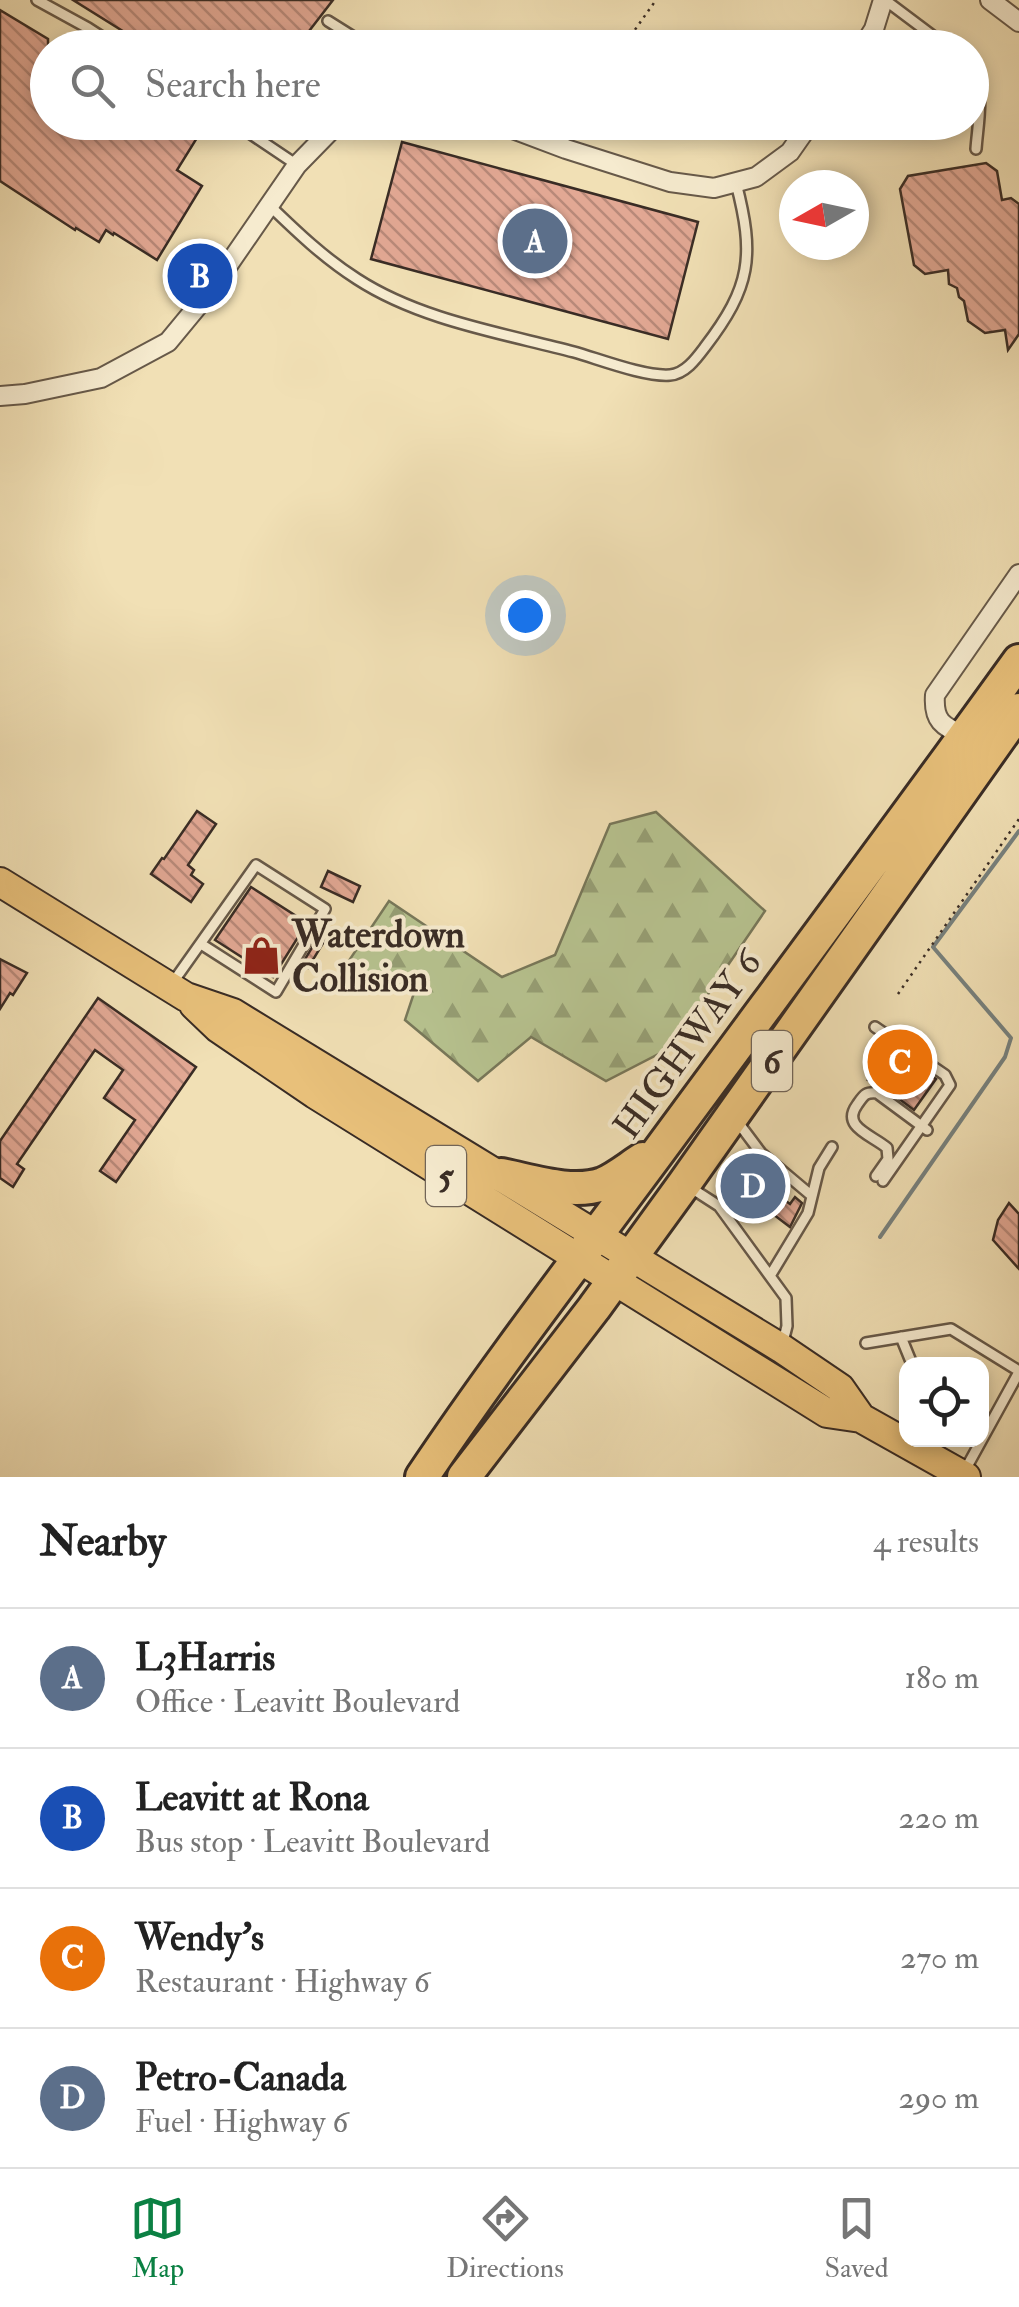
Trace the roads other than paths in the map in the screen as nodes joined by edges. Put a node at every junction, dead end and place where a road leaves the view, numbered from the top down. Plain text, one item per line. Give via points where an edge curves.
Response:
1 (37, 0) edge
2 (884, 0) edge
3 (990, 0) edge
4 (328, 20) dead end
5 (1019, 22) edge
6 (91, 30) edge
7 (343, 30) edge
8 (874, 30) edge
9 (925, 30) edge
10 (260, 140) edge
11 (321, 140) edge
12 (542, 140) edge
13 (798, 140) edge
14 (977, 140) edge
15 (976, 149) dead end
16 (296, 164) junction
17 (736, 182) junction
18 (269, 205) junction
19 (0, 396) edge
20 (1019, 574) edge
21 (1019, 661) edge
22 (1019, 710) edge
23 (966, 736) junction
24 (956, 773) junction
25 (0, 882) edge
26 (201, 944) junction
27 (178, 992) junction
28 (875, 1026) dead end
29 (732, 1116) junction
30 (925, 1128) junction
31 (832, 1147) dead end
32 (660, 1149) junction
33 (501, 1176) junction
34 (684, 1184) junction
35 (812, 1196) junction
36 (586, 1246) junction
37 (622, 1269) junction
38 (770, 1276) junction
39 (900, 1338) junction
40 (866, 1343) dead end
41 (781, 1348) junction
42 (909, 1357) edge
43 (1019, 1372) edge
44 (861, 1418) junction
45 (991, 1422) joint
46 (964, 1476) edge
47 (422, 1477) edge
48 (464, 1477) edge

1 - 6 lane
2 - 8 street
2 - 9 lane
3 - 5 street
4 - 7 lane
10 - 16 lane
11 - 16 street
12 - 17 street via 670,182 714,188
13 - 17 street via 756,176
14 - 15 lane
16 - 18 street
17 - 18 lane via 746,222 741,289 726,320 675,376 395,300 324,257
18 - 19 street via 168,342 101,378
20 - 23 street via 935,696 936,717
21 - 23 highway, HIGHWAY 6 / 6
22 - 24 highway, HIGHWAY 6 / 6
23 - 24 highway, HIGHWAY 6 / 6
24 - 29 highway, HIGHWAY 6 / 6
24 - 32 highway, HIGHWAY 6 / 6
25 - 27 main road, 5
26 - 26 lane via 256,865 325,909 276,992
26 - 27 lane
27 - 33 main road, 5 via 233,1013
27 - 36 main road, 5 via 315,1094
28 - 30 lane via 950,1080
29 - 34 highway, HIGHWAY 6 / 6
29 - 35 lane via 761,1153
30 - 30 lane via 877,1093 865,1094 851,1113 854,1125 887,1148 879,1178
31 - 35 lane
32 - 33 highway via 588,1187
32 - 36 highway, HIGHWAY 6 / 6
33 - 36 main road, 5
34 - 37 highway, HIGHWAY 6 / 6
34 - 38 lane via 719,1206
35 - 38 lane
36 - 37 main road, 5
36 - 47 highway, HIGHWAY 6 / 6
37 - 41 main road, 5
37 - 44 main road, 5 via 828,1413
37 - 48 highway, HIGHWAY 6 / 6
38 - 41 lane via 786,1298
39 - 40 lane
39 - 42 lane
39 - 43 lane via 952,1329
41 - 44 main road, 5 via 840,1388
43 - 45 lane
44 - 46 main road, 5
45 - 46 lane

